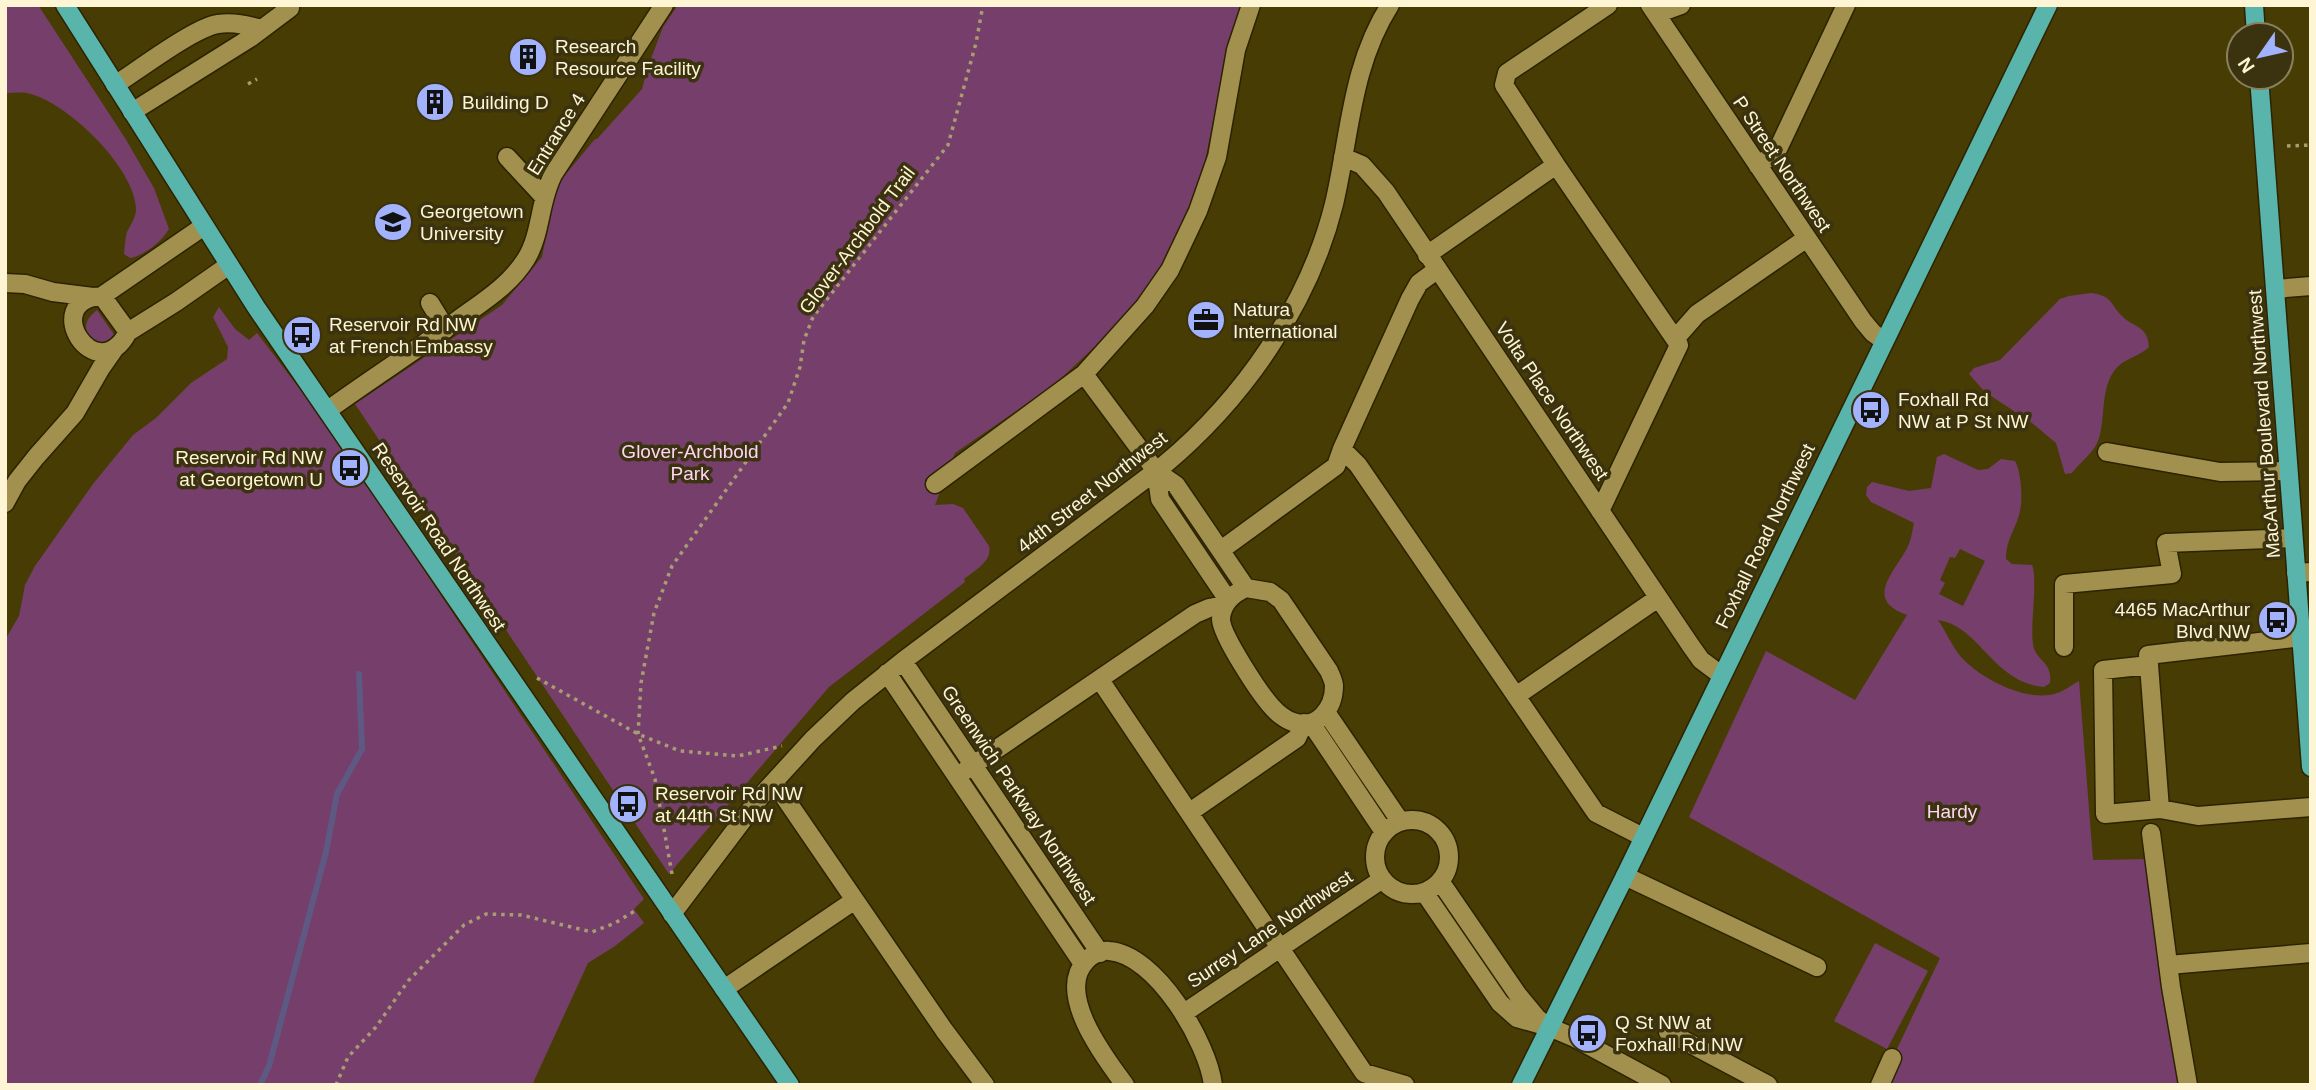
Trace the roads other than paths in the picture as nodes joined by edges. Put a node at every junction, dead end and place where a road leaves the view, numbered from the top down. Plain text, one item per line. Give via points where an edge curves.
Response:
1 (65, 5) edge
2 (290, 5) edge
3 (664, 5) edge
4 (1251, 5) edge
5 (1390, 5) edge
6 (1608, 5) edge
7 (1681, 5) edge
8 (1846, 5) edge
9 (2048, 5) edge
10 (1653, 9) edge
11 (261, 29) junction
12 (115, 85) junction
13 (2260, 91) edge
14 (132, 112) junction
15 (1343, 157) junction
16 (507, 158) dead end
17 (1556, 165) junction
18 (1758, 166) junction
19 (544, 197) junction
20 (204, 226) junction
21 (1807, 238) junction
22 (1432, 262) junction
23 (229, 265) junction
24 (5, 283) edge
25 (2311, 286) edge
26 (2275, 289) junction
27 (97, 297) junction
28 (430, 303) dead end
29 (446, 329) junction
30 (128, 332) junction
31 (1675, 340) junction
32 (1884, 341) junction
33 (115, 348) junction
34 (1084, 374) junction
35 (328, 410) junction
36 (1342, 449) junction
37 (2107, 452) dead end
38 (28, 467) junction
39 (1156, 471) junction
40 (2288, 471) junction
41 (5, 473) edge
42 (935, 484) dead end
43 (5, 503) edge
44 (1600, 511) junction
45 (2294, 538) junction
46 (1221, 550) junction
47 (2303, 572) edge
48 (1246, 588) junction
49 (1658, 598) junction
50 (1226, 602) junction
51 (2306, 636) edge
52 (2064, 648) dead end
53 (903, 661) junction
54 (2149, 665) junction
55 (887, 673) junction
56 (1721, 675) junction
57 (1100, 680) junction
58 (1516, 696) junction
59 (1326, 712) junction
60 (1308, 723) junction
61 (974, 765) junction
62 (2311, 767) edge
63 (957, 776) junction
64 (774, 782) junction
65 (2311, 807) edge
66 (2160, 809) junction
67 (1190, 812) junction
68 (1401, 821) junction
69 (1384, 832) junction
70 (2151, 833) dead end
71 (1643, 837) junction
72 (1625, 876) junction
73 (1381, 880) junction
74 (1440, 881) junction
75 (1424, 892) junction
76 (856, 900) junction
77 (672, 914) junction
78 (1279, 948) junction
79 (1100, 953) junction
80 (2311, 953) edge
81 (1083, 964) junction
82 (2168, 965) junction
83 (1817, 967) dead end
84 (724, 989) junction
85 (1184, 1013) junction
86 (1549, 1027) junction
87 (1668, 1032) dead end
88 (1892, 1058) dead end
89 (1355, 1059) junction
90 (790, 1085) edge
91 (985, 1085) edge
92 (1125, 1085) edge
93 (1213, 1085) edge
94 (1359, 1085) edge
95 (1405, 1085) edge
96 (1521, 1085) edge
97 (1662, 1085) edge
98 (1768, 1085) edge
99 (1880, 1085) edge
100 (2188, 1085) edge

1 - 12 main road, Reservoir Road Northwest
2 - 11 street
3 - 19 street, Entrance 4 via 554,173
4 - 34 street via 1236,50 1217,157 1198,211 1170,270 1145,306
5 - 15 street, 44th Street Northwest via 1368,46 1359,75
6 - 17 street via 1507,73 1504,85
7 - 10 street
8 - 18 street via 1776,151
9 - 32 main road, Foxhall Road Northwest
10 - 18 street, P Street Northwest
11 - 12 street via 218,24 200,30
11 - 14 street
12 - 14 main road, Reservoir Road Northwest
13 - 26 main road, MacArthur Boulevard Northwest
14 - 20 main road, Reservoir Road Northwest
15 - 22 street, Volta Place Northwest via 1362,165 1386,192
15 - 39 street, 44th Street Northwest via 1321,244 1280,329 1219,413
16 - 19 street
17 - 22 street
17 - 31 street
18 - 21 street, P Street Northwest
19 - 29 street, Entrance 4 via 532,247 520,269
20 - 23 main road, Reservoir Road Northwest
20 - 27 street
21 - 31 street via 1696,314
21 - 32 street, P Street Northwest via 1863,321
22 - 36 street via 1410,299
22 - 44 street, Volta Place Northwest
23 - 30 street
23 - 35 main road, Reservoir Road Northwest
24 - 27 street
25 - 26 street
26 - 40 main road, MacArthur Boulevard Northwest
27 - 30 street
27 - 33 street via 76,310 77,338 92,350
28 - 29 street
29 - 35 street, Entrance 4
30 - 33 street
31 - 44 street via 1679,345
32 - 56 main road, Foxhall Road Northwest
33 - 38 street via 75,414
34 - 39 street
34 - 42 street
35 - 77 main road, Reservoir Road Northwest
36 - 46 street via 1336,466
36 - 58 street via 1358,465
37 - 40 street via 2220,472
38 - 41 street
38 - 43 street
39 - 46 street via 1176,485
39 - 50 street via 1160,499
39 - 53 street, 44th Street Northwest
40 - 45 main road, MacArthur Boulevard Northwest
44 - 49 street, Volta Place Northwest
45 - 47 main road, MacArthur Boulevard Northwest
45 - 52 street via 2166,543 2172,574 2064,584
46 - 48 street
47 - 51 main road, MacArthur Boulevard Northwest
48 - 50 street
48 - 59 street via 1270,592 1281,600 1329,671 1334,685
49 - 56 street, Volta Place Northwest via 1696,654
49 - 58 street
50 - 57 street via 1195,614
50 - 60 street via 1221,621 1226,638 1272,707 1295,723
51 - 54 street via 2148,655
51 - 62 main road, MacArthur Boulevard Northwest
53 - 55 street, 44th Street Northwest
53 - 61 street, Greenwich Parkway Northwest
54 - 66 street
54 - 66 street via 2104,670 2105,814
55 - 63 street
55 - 64 street, 44th Street Northwest via 820,732
56 - 71 main road, Foxhall Road Northwest
57 - 61 street
57 - 67 street
58 - 71 street via 1596,813
59 - 60 street
59 - 68 street
60 - 67 street via 1297,738
60 - 69 street
61 - 63 street
61 - 79 street, Greenwich Parkway Northwest
63 - 81 street
64 - 76 street
64 - 77 street, 44th Street Northwest
65 - 66 street via 2198,816
67 - 78 street
68 - 69 street
68 - 74 street via 1412,818 1430,823 1443,836 1450,853
69 - 73 street via 1373,859
70 - 82 street
71 - 72 main road, Foxhall Road Northwest
72 - 83 street
72 - 86 main road, Foxhall Road Northwest
73 - 75 street via 1397,892
73 - 78 street, Surrey Lane Northwest
74 - 75 street
74 - 86 street via 1518,995
75 - 86 street via 1500,1003 1517,1018
76 - 84 street
76 - 91 street
77 - 84 main road, Reservoir Road Northwest
78 - 85 street, Surrey Lane Northwest
78 - 89 street
79 - 81 street
79 - 85 street via 1107,950 1135,960
80 - 82 street
81 - 92 street via 1076,984 1078,1002 1088,1029
82 - 100 street
84 - 90 main road, Reservoir Road Northwest
85 - 93 street via 1202,1048
86 - 96 main road, Foxhall Road Northwest
86 - 97 street
87 - 98 street
88 - 99 street
89 - 94 street
89 - 95 street via 1364,1073

